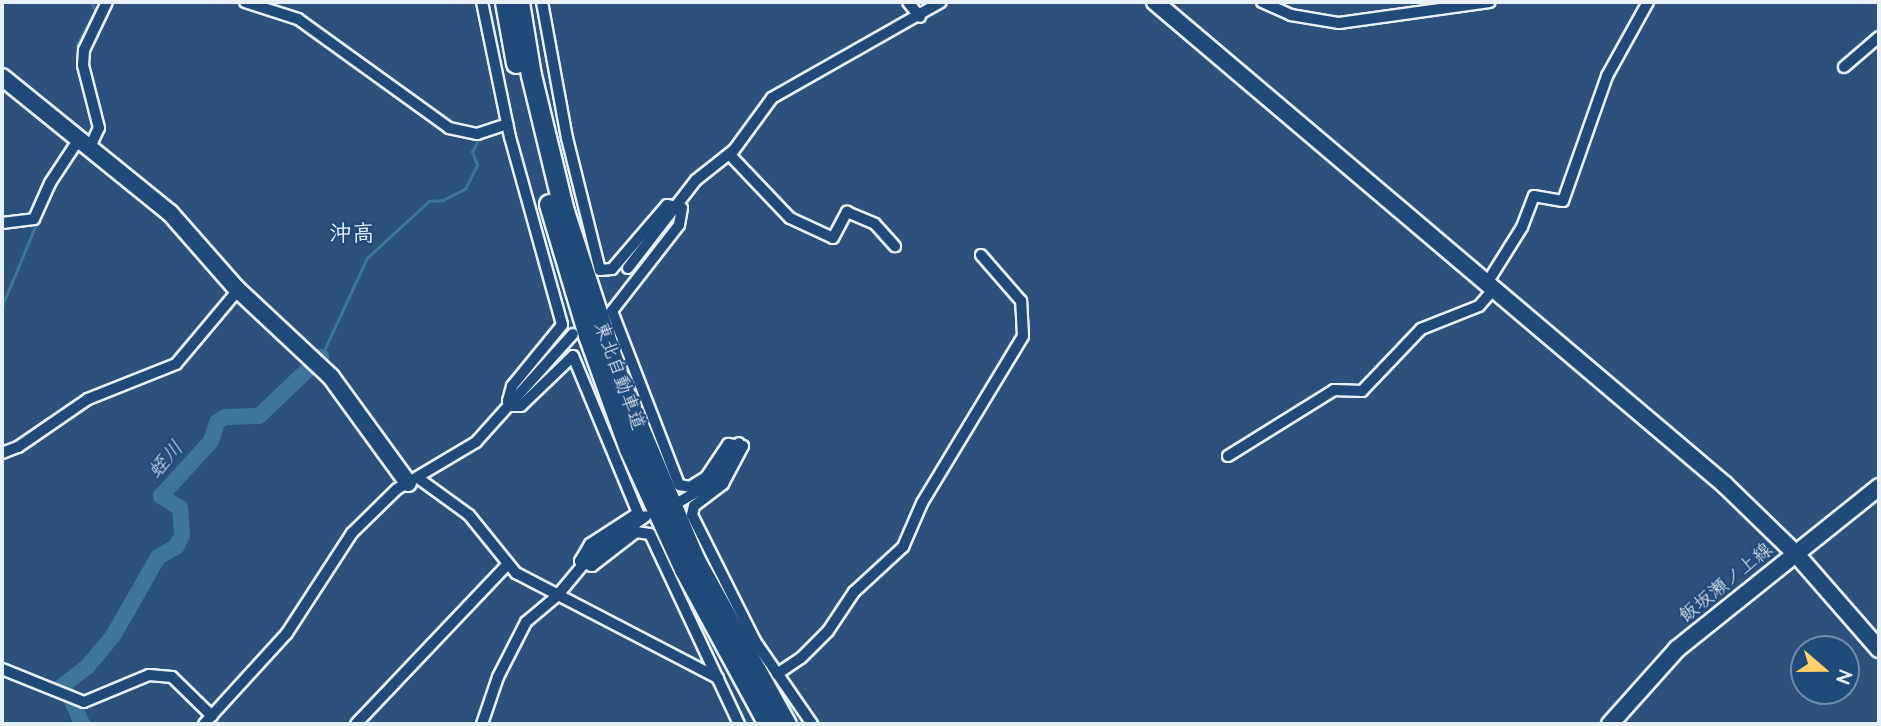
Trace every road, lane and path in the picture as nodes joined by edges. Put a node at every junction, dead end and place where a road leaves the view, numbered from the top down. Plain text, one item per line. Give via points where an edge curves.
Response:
1 (107, 2) edge
2 (245, 2) edge
3 (482, 2) edge
4 (505, 2) edge
5 (519, 2) edge
6 (542, 2) edge
7 (908, 2) edge
8 (941, 2) edge
9 (1156, 2) edge
10 (1262, 2) edge
11 (1490, 2) edge
12 (1648, 2) edge
13 (919, 17) junction
14 (1879, 37) edge
15 (1844, 67) dead end
16 (2, 77) edge
17 (507, 124) junction
18 (85, 143) junction
19 (729, 154) junction
20 (678, 206) junction
21 (2, 223) edge
22 (895, 246) dead end
23 (981, 255) dead end
24 (628, 268) dead end
25 (1491, 286) junction
26 (238, 290) junction
27 (573, 334) dead end
28 (510, 406) junction
29 (739, 443) junction
30 (2, 453) edge
31 (1228, 456) dead end
32 (413, 480) junction
33 (1879, 487) edge
34 (679, 502) dead end
35 (646, 516) dead end
36 (1796, 554) junction
37 (508, 564) junction
38 (583, 565) junction
39 (557, 596) junction
40 (1879, 649) edge
41 (2, 669) edge
42 (777, 674) junction
43 (718, 678) junction
44 (208, 720) edge
45 (361, 722) edge
46 (482, 724) edge
47 (739, 724) edge
48 (768, 724) edge
49 (786, 724) edge
50 (812, 724) edge
51 (1610, 724) edge

1 - 18 street via 84,50 83,65 99,128
2 - 17 street via 298,19 449,128 477,134
3 - 17 street
4 - 48 highway, 東北自動車道 via 552,216 608,392 684,569
5 - 49 highway, 東北自動車道 via 531,75 565,212 621,385 695,560
6 - 20 street via 567,138 600,270 612,269 667,205
7 - 13 street
8 - 13 street
9 - 25 street
10 - 11 street via 1291,15 1339,23
12 - 25 street via 1607,75 1563,201 1534,196
13 - 19 street via 785,88
14 - 15 street
16 - 18 street
17 - 28 street via 562,325 512,386
18 - 21 street via 50,183 34,219
18 - 26 street via 170,214
19 - 20 street via 696,180
19 - 22 street via 790,218 833,238 847,212 875,224
20 - 24 street
20 - 29 street via 683,215 679,225 612,311 679,485 687,488 701,481 728,444
23 - 42 street via 1021,301 1023,336 926,496 903,547 854,592 828,631
25 - 31 street via 1479,306 1421,329 1362,391 1334,390
25 - 36 street via 1725,485
26 - 30 street via 176,364 88,399
26 - 32 street via 315,363
27 - 28 street
28 - 32 street via 476,442
28 - 38 street via 532,398 573,356 638,513 590,544 581,555
29 - 34 street via 707,488
29 - 42 street via 742,452 723,484 694,506 692,515 755,641
32 - 37 street via 469,515
32 - 44 street via 352,533 287,633
33 - 36 street, 飯坂瀬ノ上線
35 - 38 street
36 - 40 street
36 - 51 street, 飯坂瀬ノ上線 via 1677,649
37 - 39 street
37 - 45 street
38 - 39 street
38 - 43 street via 592,566 636,532 650,534
39 - 43 street
39 - 46 street via 526,622 498,677
41 - 44 street via 52,686 71,699 90,702 138,678 160,674 180,683
42 - 50 street
43 - 47 street

